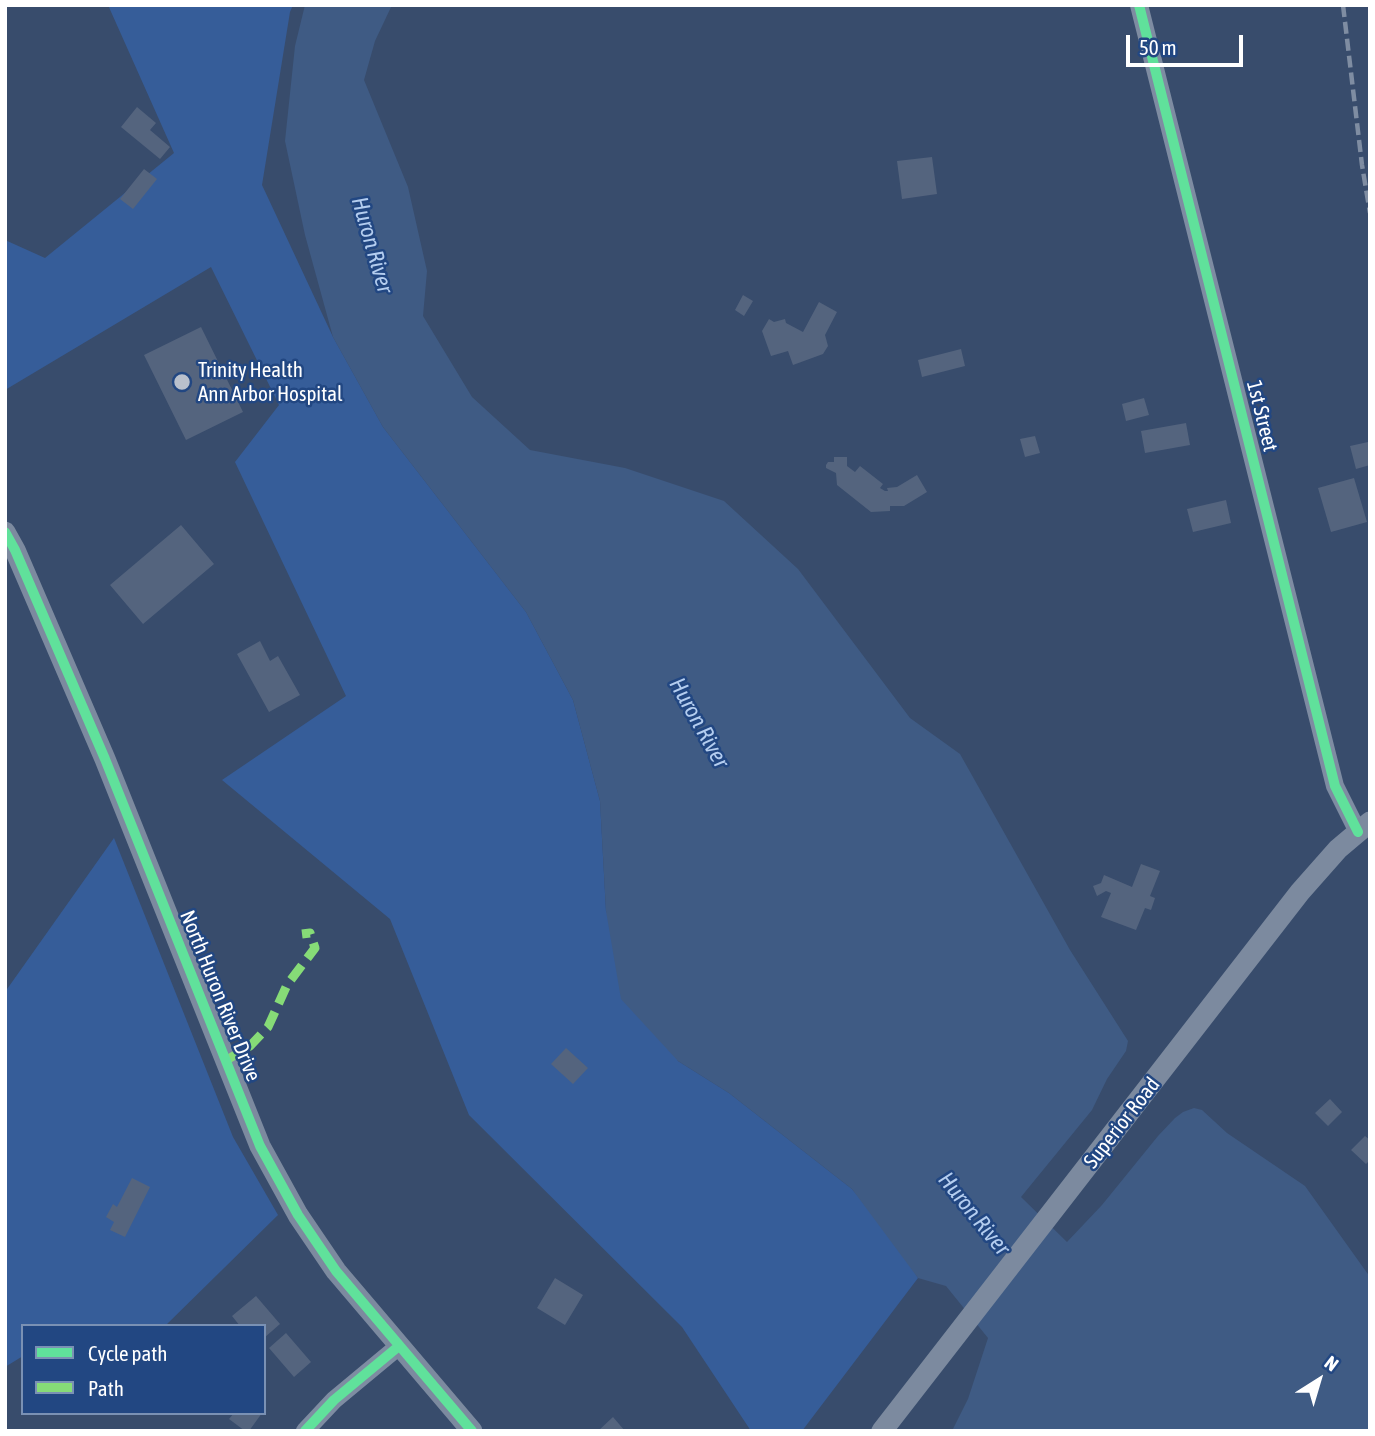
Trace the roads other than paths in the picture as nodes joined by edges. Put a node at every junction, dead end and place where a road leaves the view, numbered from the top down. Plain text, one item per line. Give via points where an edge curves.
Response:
1 (1139, 5) edge
2 (5, 532) edge
3 (1364, 827) edge
4 (399, 1346) junction
5 (305, 1431) edge
6 (472, 1431) edge
7 (882, 1431) edge

1 - 3 street, 1st Street via 1335,786
2 - 4 main road, North Huron River Drive via 104,759 260,1146 336,1271
3 - 7 main road, Superior Road via 1300,892
4 - 5 street via 334,1400
4 - 6 main road, North Huron River Drive

